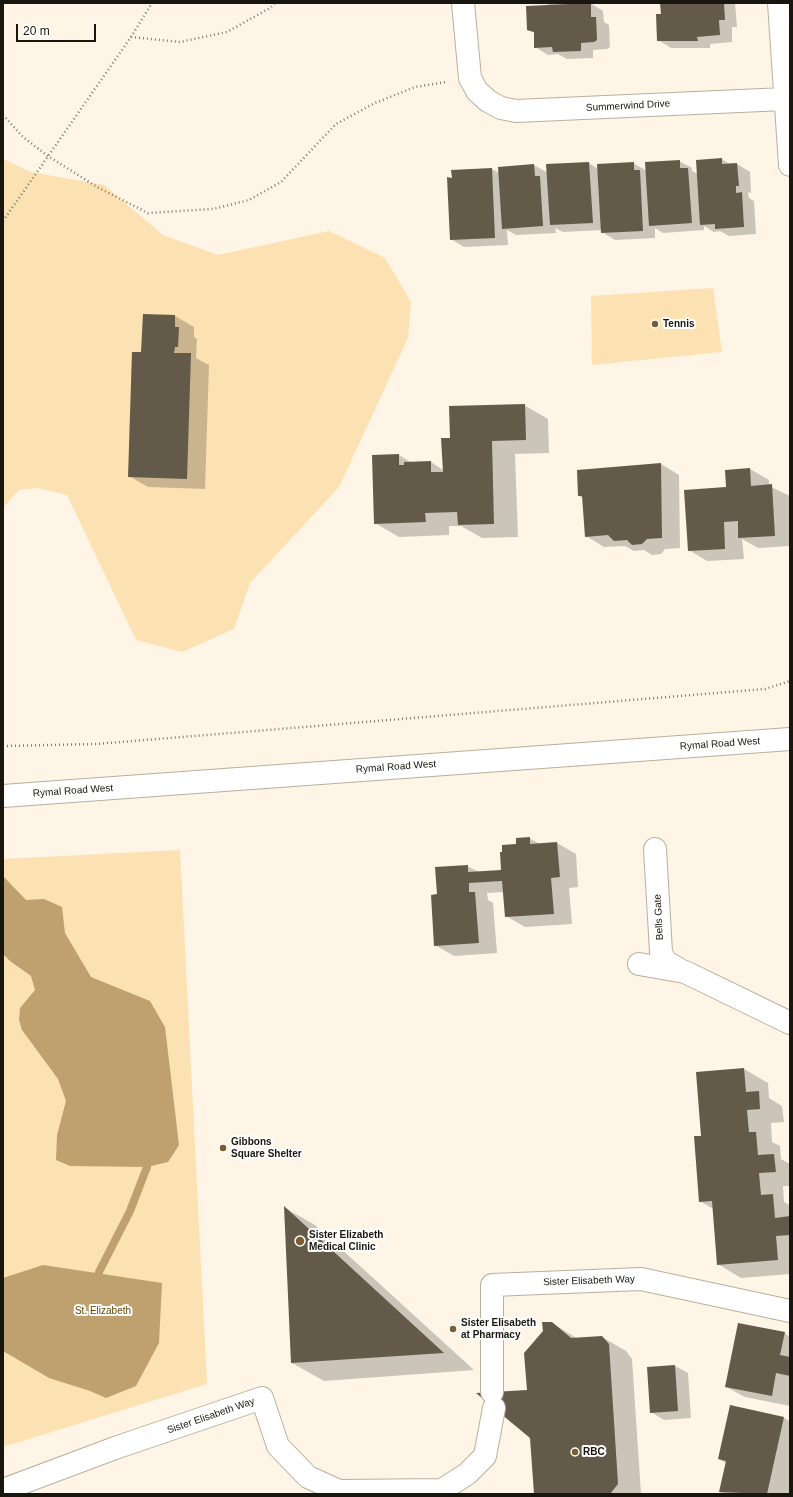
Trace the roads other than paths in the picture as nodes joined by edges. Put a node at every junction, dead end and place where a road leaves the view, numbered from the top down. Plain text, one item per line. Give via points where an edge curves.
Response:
1 (463, 3) edge
2 (779, 3) edge
3 (784, 98) junction
4 (790, 165) edge
5 (790, 739) edge
6 (3, 796) edge
7 (655, 849) dead end
8 (639, 964) dead end
9 (685, 972) junction
10 (790, 1024) edge
11 (790, 1311) edge
12 (3, 1490) edge

1 - 3 street, Summerwind Drive via 474,84 488,101 501,108 516,110
2 - 3 street
3 - 4 street
5 - 6 street, Rymal Road West
7 - 9 street, Bells Gate via 661,952 665,961
8 - 9 street, Bells Gate
9 - 10 street, Bells Gate
11 - 12 street, Sister Elisabeth Way via 640,1279 492,1285 493,1400 485,1456 467,1474 442,1490 339,1491 308,1477 278,1446 262,1398 115,1448

